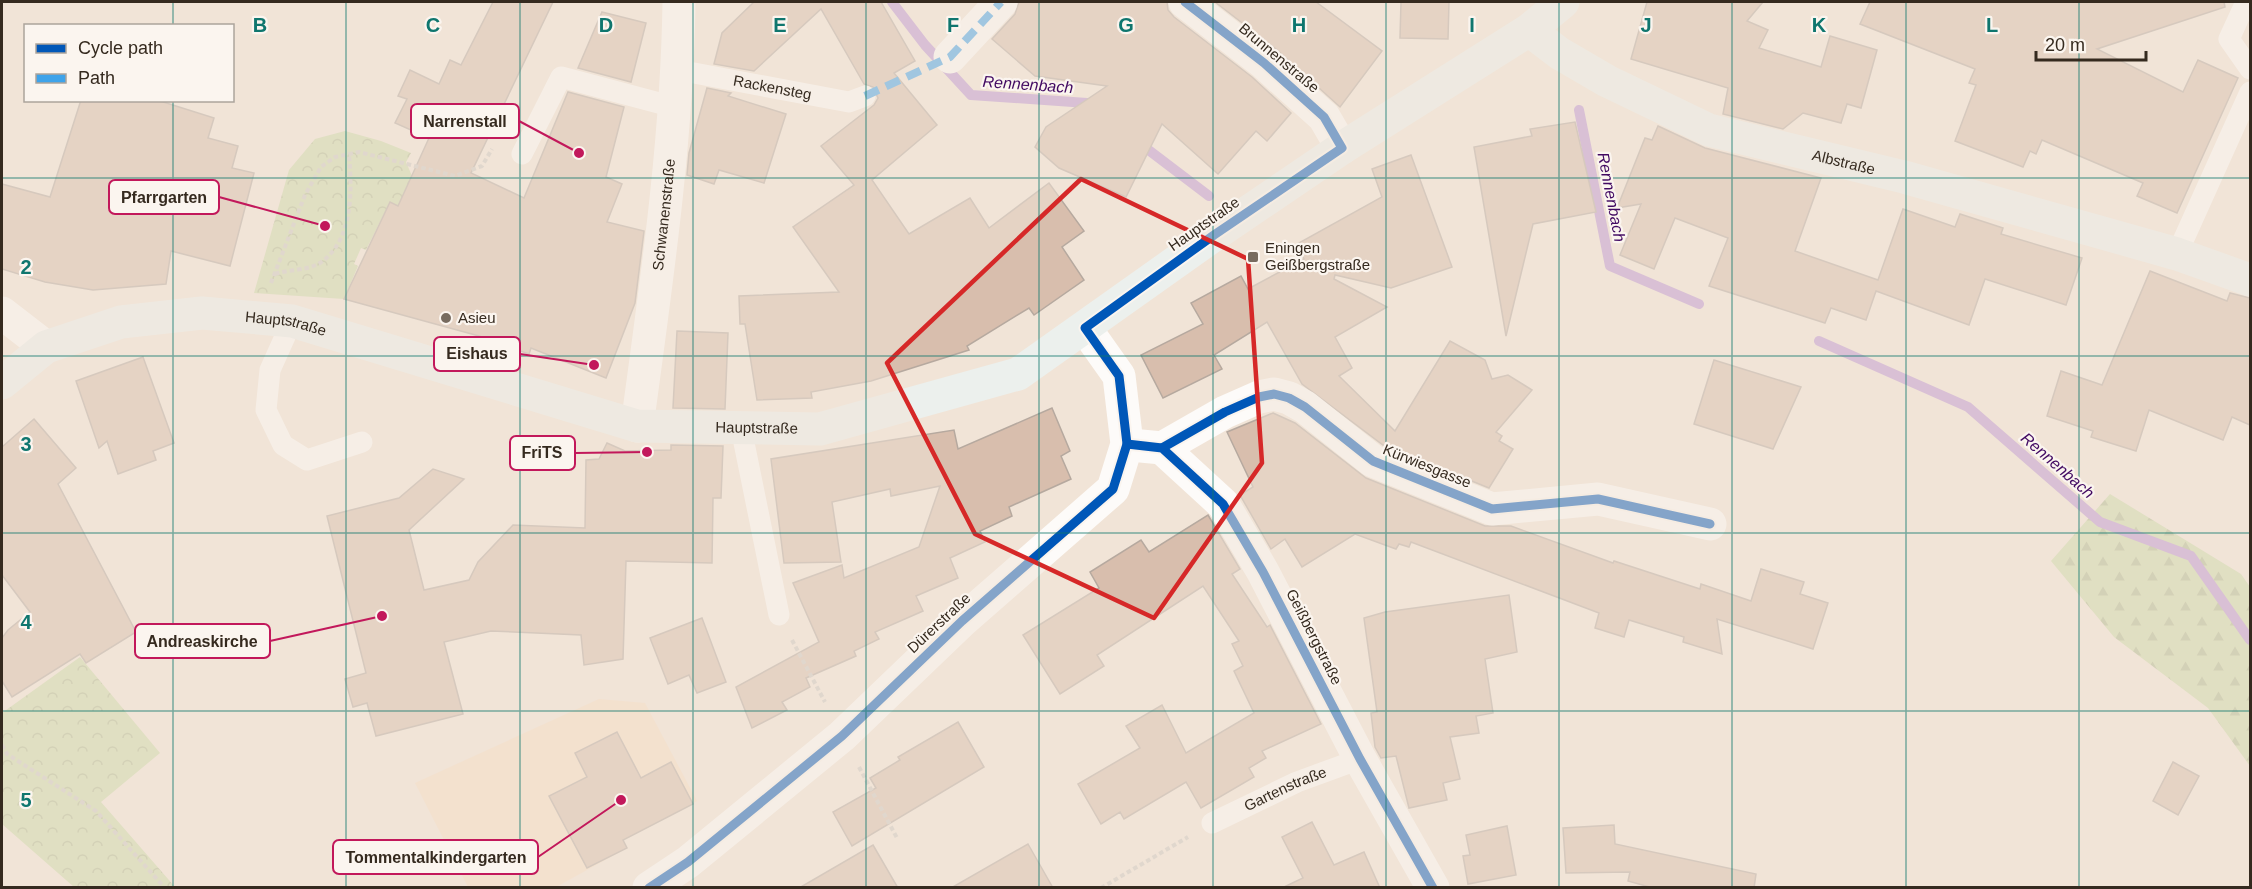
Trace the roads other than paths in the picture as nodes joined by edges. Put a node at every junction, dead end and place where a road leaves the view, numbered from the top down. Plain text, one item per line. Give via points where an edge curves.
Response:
1 (680, 2) edge
2 (1001, 2) edge
3 (1185, 2) edge
4 (1563, 2) edge
5 (2246, 2) edge
6 (1529, 30) junction
7 (950, 57) dead end
8 (2250, 69) edge
9 (678, 70) junction
10 (2250, 92) edge
11 (865, 96) dead end
12 (674, 107) junction
13 (1342, 148) junction
14 (522, 154) road end
15 (2177, 254) junction
16 (2250, 280) edge
17 (2, 314) edge
18 (292, 321) junction
19 (1085, 328) junction
20 (46, 346) junction
21 (2, 383) edge
22 (637, 426) junction
23 (741, 428) junction
24 (362, 442) dead end
25 (1127, 444) junction
26 (1162, 448) junction
27 (1710, 524) dead end
28 (779, 615) road end
29 (1360, 759) junction
30 (1212, 823) road end
31 (649, 888) edge
32 (1433, 888) edge

1 - 9 street, Schwanenstraße
2 - 7 street
3 - 13 street, Brunnenstraße via 1264,63 1324,117
4 - 6 main road, Hauptstraße
5 - 8 lane via 2229,39
6 - 13 main road, Hauptstraße
6 - 15 main road, Albstraße via 1559,54 1607,81 1709,130 1904,177
9 - 11 lane, Rackensteg via 849,102
9 - 12 street, Schwanenstraße
10 - 15 lane
12 - 14 lane via 561,77
12 - 22 street, Schwanenstraße via 661,249
13 - 19 main road, Hauptstraße
15 - 16 main road, Albstraße
17 - 20 street
18 - 20 main road, Hauptstraße via 202,313 121,322
18 - 22 main road, Hauptstraße
18 - 24 lane via 270,370 266,410 283,445 307,460
19 - 23 main road, Hauptstraße via 1018,374 820,429
19 - 25 street, Dürerstraße via 1119,376
20 - 21 main road
22 - 23 main road, Hauptstraße
23 - 28 lane
25 - 26 street
25 - 31 street, Dürerstraße via 1113,489 962,621 842,736 688,862
26 - 27 street, Kürwiesgasse via 1226,412 1274,394 1305,407 1372,461 1492,509 1598,498
26 - 29 street, Geißbergstraße via 1223,504 1263,572
29 - 30 lane, Gartenstraße via 1297,782
29 - 32 street, Geißbergstraße

